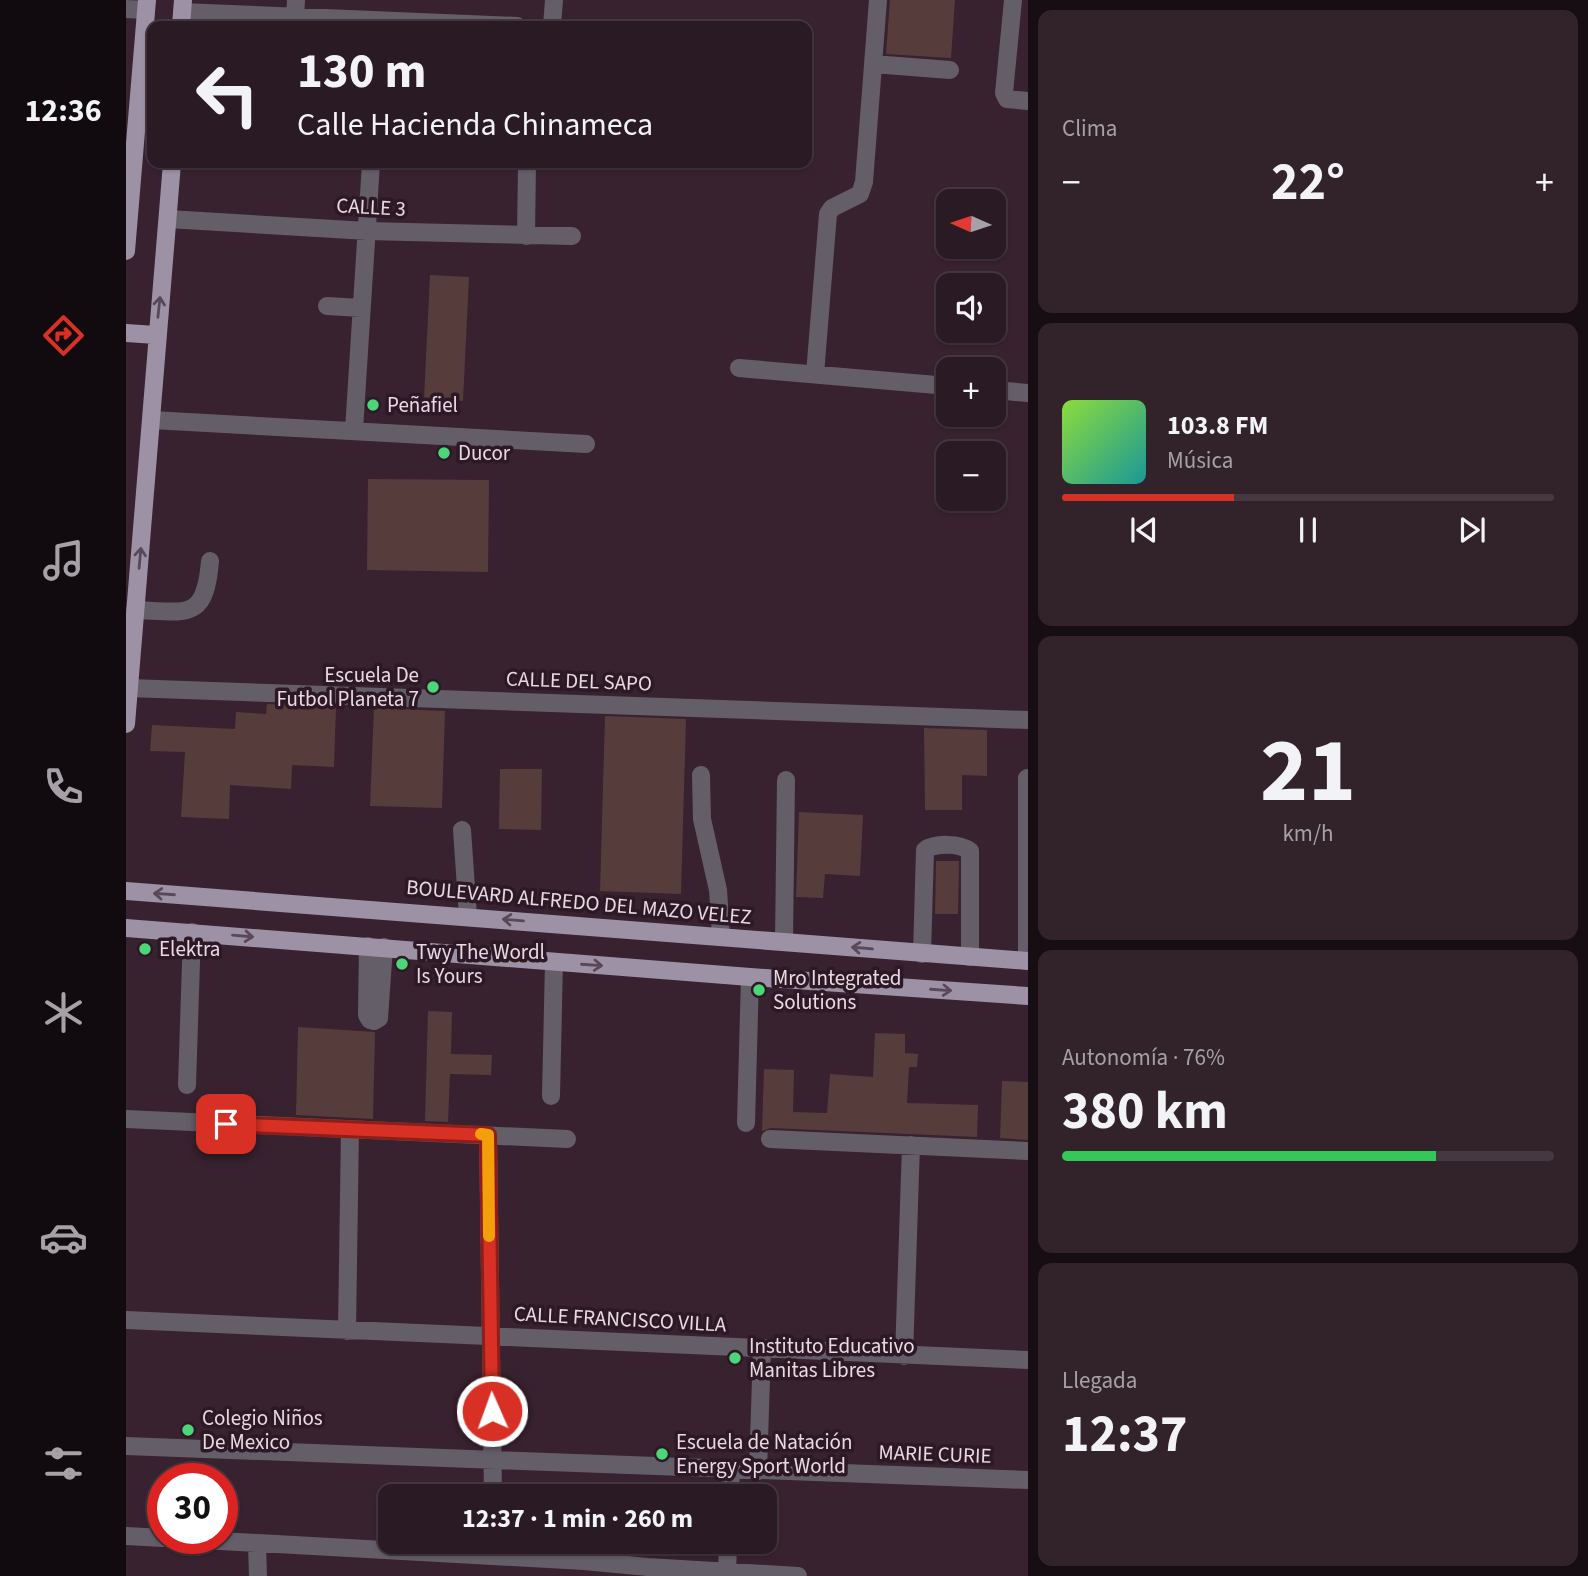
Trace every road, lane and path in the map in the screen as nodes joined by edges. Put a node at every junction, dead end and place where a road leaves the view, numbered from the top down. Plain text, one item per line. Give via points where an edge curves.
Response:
1 (554, 0) edge
2 (878, 0) edge
3 (1013, 0) edge
4 (146, 5) edge
5 (126, 9) edge
6 (295, 9) edge
7 (182, 13) edge
8 (411, 21) edge
9 (552, 21) edge
10 (873, 64) junction
11 (950, 70) dead end
12 (1028, 101) edge
13 (172, 168) edge
14 (371, 168) edge
15 (527, 168) edge
16 (127, 211) edge
17 (168, 219) junction
18 (367, 230) junction
19 (526, 236) junction
20 (572, 236) dead end
21 (126, 251) edge
22 (327, 306) dead end
23 (361, 308) junction
24 (126, 333) edge
25 (156, 335) junction
26 (739, 368) dead end
27 (815, 374) junction
28 (936, 385) edge
29 (1006, 391) edge
30 (1028, 393) edge
31 (152, 420) junction
32 (355, 430) junction
33 (586, 444) dead end
34 (210, 561) dead end
35 (135, 610) junction
36 (129, 688) junction
37 (1028, 720) edge
38 (126, 724) edge
39 (701, 775) dead end
40 (1027, 778) edge
41 (786, 780) dead end
42 (462, 830) dead end
43 (126, 891) edge
44 (468, 916) junction
45 (126, 928) edge
46 (192, 932) junction
47 (721, 936) junction
48 (784, 942) junction
49 (922, 954) junction
50 (970, 957) junction
51 (1028, 961) edge
52 (554, 962) junction
53 (750, 977) junction
54 (1028, 996) edge
55 (187, 1085) dead end
56 (551, 1096) dead end
57 (126, 1119) edge
58 (746, 1123) dead end
59 (350, 1129) junction
60 (488, 1135) junction
61 (567, 1139) dead end
62 (770, 1139) dead end
63 (911, 1145) junction
64 (1028, 1151) edge
65 (126, 1320) edge
66 (347, 1331) junction
67 (489, 1336) junction
68 (762, 1349) junction
69 (904, 1356) junction
70 (1028, 1360) edge
71 (126, 1446) edge
72 (494, 1461) junction
73 (731, 1470) junction
74 (758, 1471) junction
75 (1028, 1480) edge
76 (494, 1484) edge
77 (730, 1484) edge
78 (126, 1536) edge
79 (147, 1537) edge
80 (238, 1543) edge
81 (257, 1544) junction
82 (378, 1547) edge
83 (516, 1554) edge
84 (728, 1554) edge
85 (584, 1569) edge
86 (648, 1572) edge
87 (727, 1574) edge
88 (258, 1576) edge
89 (798, 1576) edge

1 - 9 street
2 - 10 street
3 - 12 street via 1004,93 1007,99
4 - 5 street
4 - 16 main road
6 - 7 street
6 - 8 street
10 - 11 street
10 - 27 street via 862,189 828,214
13 - 17 main road
14 - 18 street
15 - 19 street
16 - 21 main road
17 - 18 street, CALLE 3
25 -> 17 main road
18 - 19 street, CALLE 3
18 - 23 street
19 - 20 street, CALLE 3
22 - 23 street
23 - 32 street
24 - 25 main road
25 - 31 main road
26 - 27 street
27 - 28 street
29 - 30 street
31 - 32 street
35 -> 31 main road
32 - 33 street
34 - 35 street via 199,605 177,612
35 - 36 main road
36 - 37 street, CALLE DEL SAPO
36 - 38 main road
39 - 47 street via 702,819 718,890
40 - 51 street
41 - 48 street
42 - 44 street
44 -> 43 main road, BOULEVARD ALFREDO DEL MAZO VELEZ
47 -> 44 main road, BOULEVARD ALFREDO DEL MAZO VELEZ
45 - 46 main road
46 -> 52 main road
46 - 55 street
47 - 48 main road, BOULEVARD ALFREDO DEL MAZO VELEZ
49 -> 48 main road, BOULEVARD ALFREDO DEL MAZO VELEZ
49 - 50 main road, BOULEVARD ALFREDO DEL MAZO VELEZ
49 - 50 street via 925,850 932,845 965,847 970,851
50 - 51 main road, BOULEVARD ALFREDO DEL MAZO VELEZ
52 -> 53 main road
52 - 56 street
53 -> 54 main road
53 - 58 street
57 - 59 street
59 - 60 street
59 - 66 street
60 - 61 street
60 - 67 street
62 - 63 street
63 - 64 street
63 - 69 street
65 - 66 street, CALLE FRANCISCO VILLA
66 - 67 street, CALLE FRANCISCO VILLA
67 - 68 street, CALLE FRANCISCO VILLA
67 - 72 street
68 - 69 street, CALLE FRANCISCO VILLA
68 - 74 street
69 - 70 street, CALLE FRANCISCO VILLA
71 - 72 street, MARIE CURIE
72 - 73 street, MARIE CURIE
72 - 76 street
73 - 74 street, MARIE CURIE
73 - 77 street
74 - 75 street, MARIE CURIE
78 - 79 street
80 - 81 street
81 - 82 street
81 - 88 street
83 - 85 street
84 - 87 street
85 - 86 street
86 - 87 street
87 - 89 street

